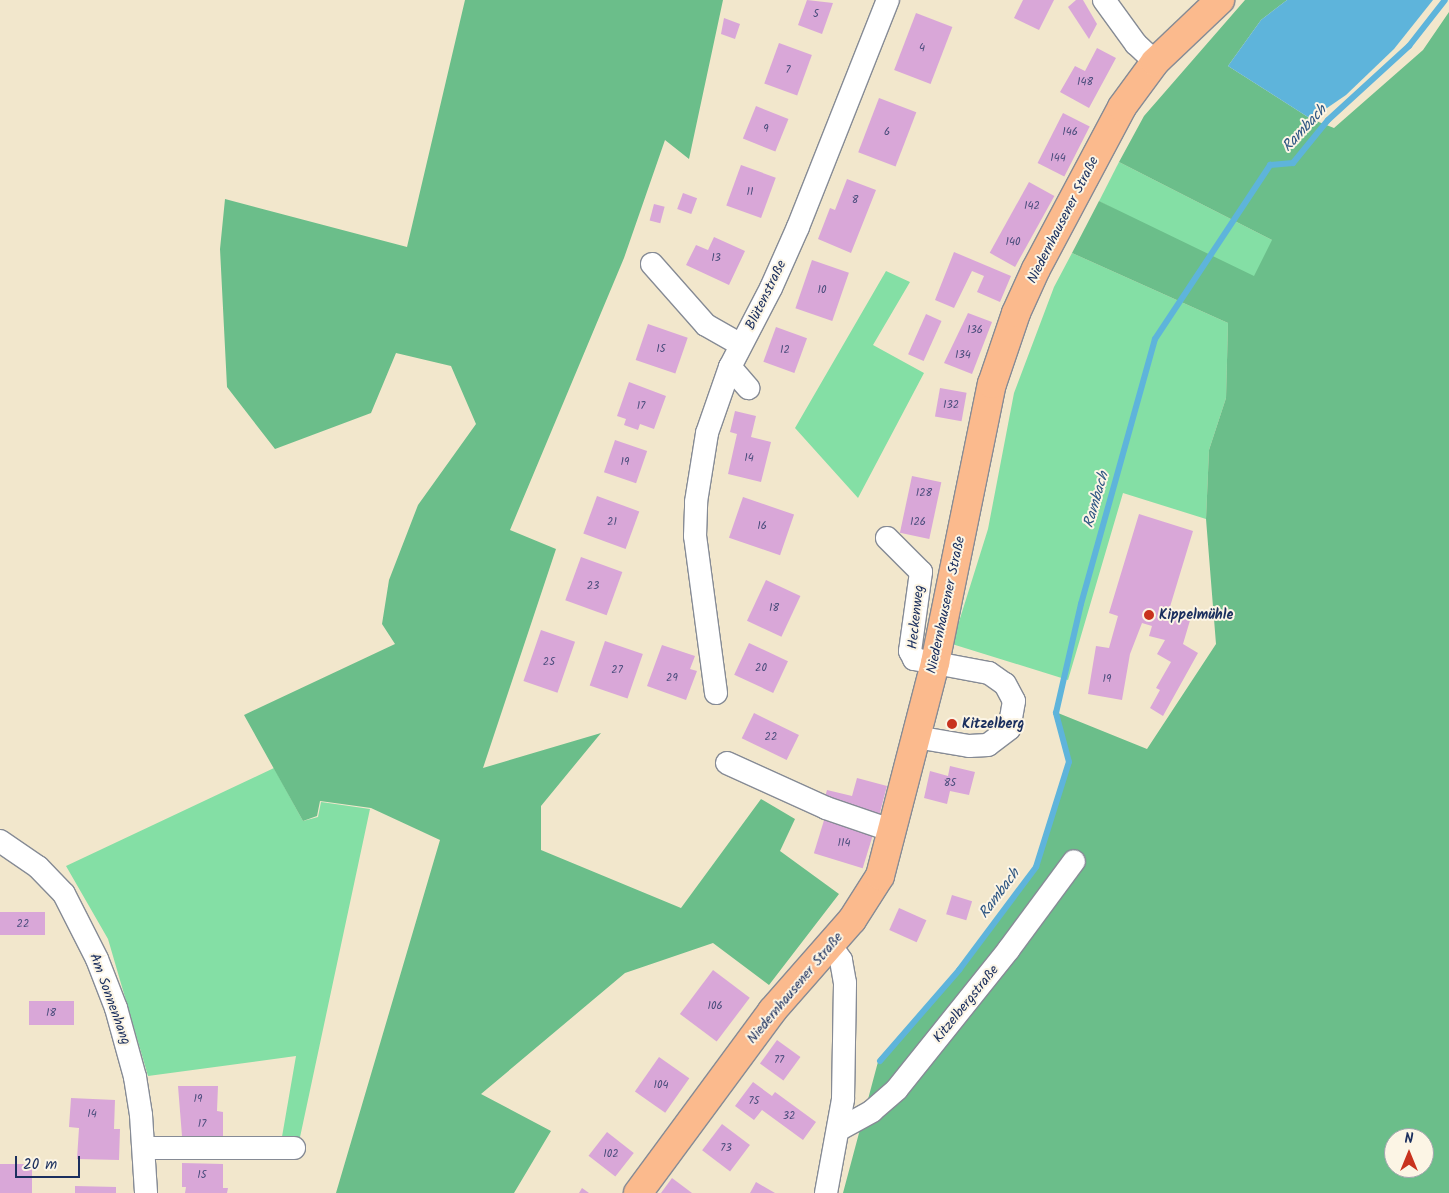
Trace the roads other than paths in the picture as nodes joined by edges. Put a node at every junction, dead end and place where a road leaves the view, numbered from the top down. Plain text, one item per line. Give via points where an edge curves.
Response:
1 (888, 0) edge
2 (1104, 0) edge
3 (1220, 0) edge
4 (1200, 11) edge
5 (1155, 62) junction
6 (652, 264) dead end
7 (741, 345) junction
8 (730, 367) junction
9 (748, 388) dead end
10 (886, 538) dead end
11 (935, 663) junction
12 (716, 693) dead end
13 (916, 737) junction
14 (726, 763) dead end
15 (893, 830) junction
16 (0, 841) edge
17 (1074, 861) dead end
18 (830, 944) junction
19 (840, 1129) junction
20 (144, 1148) junction
21 (294, 1148) dead end
22 (146, 1193) edge
23 (638, 1193) edge
24 (826, 1193) edge

1 - 7 street, Blütenstraße via 798,227
2 - 5 street via 1136,44
3 - 4 main road, Niedernhausener Straße
4 - 5 main road, Niedernhausener Straße
5 - 11 main road, Niedernhausener Straße via 1122,107 1064,215 1036,269 1003,348 984,417
6 - 7 street via 706,325
7 - 8 street, Blütenstraße
8 - 9 street
8 - 12 street, Blütenstraße via 707,433 696,493 695,536
10 - 11 street, Heckenweg via 921,572 910,651 914,659
11 - 13 main road, Niedernhausener Straße
11 - 13 street via 998,678 1014,701 1013,720 1004,736 988,746
13 - 15 main road, Niedernhausener Straße
14 - 15 street via 826,808
15 - 18 main road, Niedernhausener Straße via 885,863 874,887
16 - 20 street, Am Sonnenhang via 38,867 64,894 97,959 127,1045
17 - 19 street, Kitzelbergstraße via 1010,950 897,1089 872,1111
18 - 19 street via 841,960 844,983
18 - 23 main road, Niedernhausener Straße via 772,1011
19 - 24 street
20 - 21 street
20 - 22 street, Am Sonnenhang

